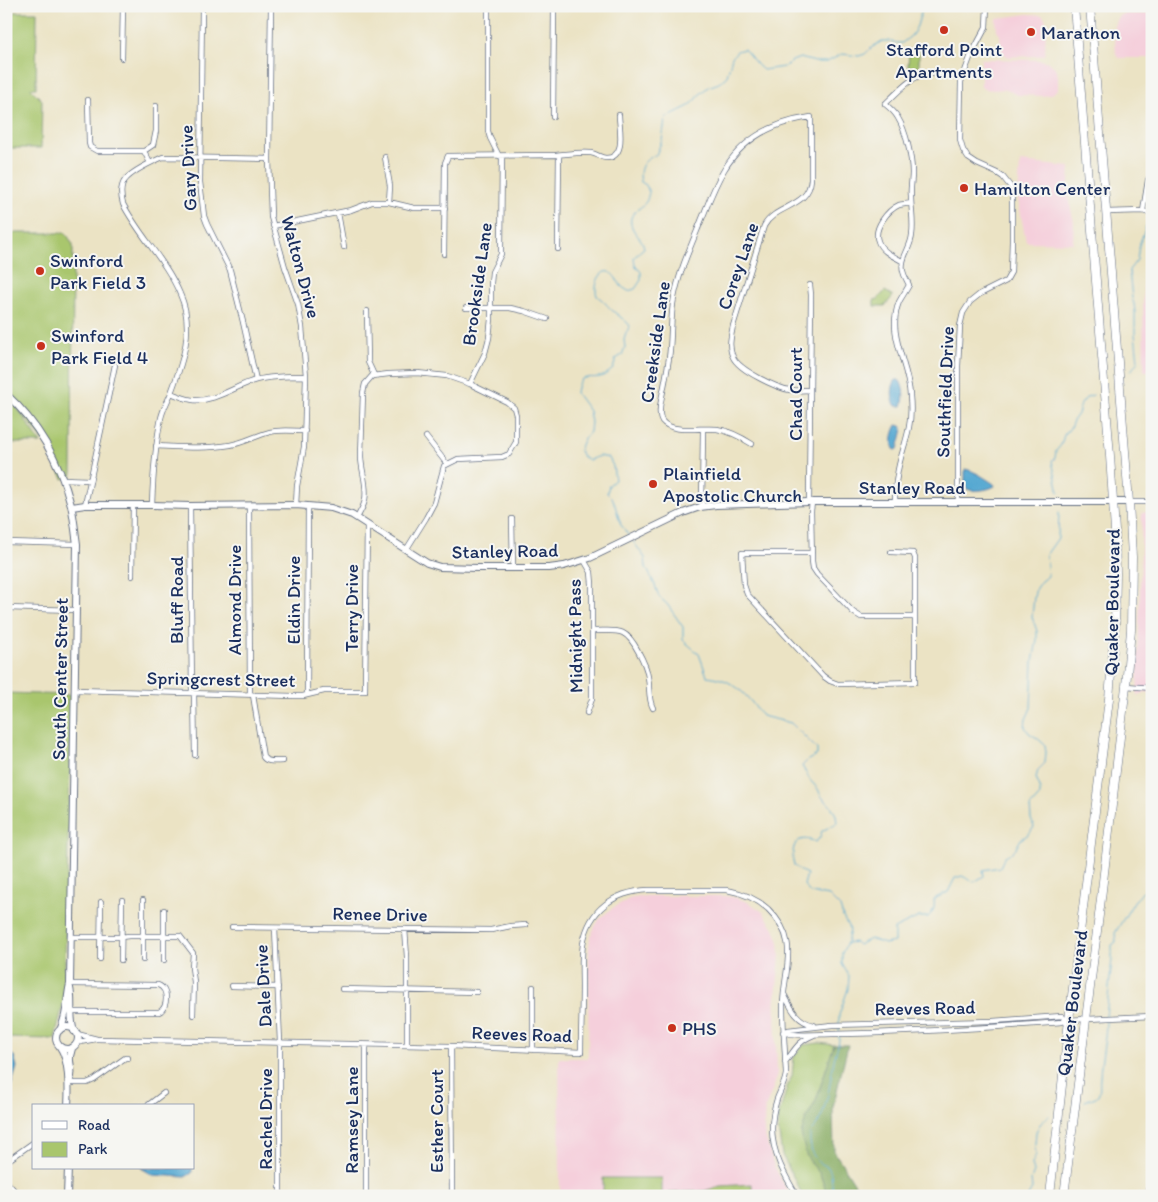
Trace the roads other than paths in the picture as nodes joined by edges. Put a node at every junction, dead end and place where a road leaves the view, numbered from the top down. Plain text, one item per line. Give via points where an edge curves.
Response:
1 (123, 6) edge
2 (202, 6) edge
3 (271, 6) edge
4 (488, 6) edge
5 (554, 6) edge
6 (987, 6) edge
7 (1074, 6) edge
8 (1090, 6) edge
9 (122, 58) dead end
10 (963, 78) junction
11 (88, 100) dead end
12 (156, 106) dead end
13 (619, 115) dead end
14 (553, 117) dead end
15 (812, 117) joint
16 (144, 151) junction
17 (559, 155) junction
18 (500, 156) junction
19 (385, 157) dead end
20 (200, 158) junction
21 (269, 159) junction
22 (150, 163) junction
23 (1152, 174) edge
24 (389, 202) junction
25 (911, 203) junction
26 (445, 208) junction
27 (338, 212) junction
28 (1106, 212) junction
29 (1145, 212) junction
30 (1152, 214) edge
31 (272, 226) junction
32 (344, 247) dead end
33 (558, 249) dead end
34 (444, 254) dead end
35 (902, 261) junction
36 (810, 285) dead end
37 (466, 308) dead end
38 (491, 308) junction
39 (367, 312) dead end
40 (547, 319) dead end
41 (115, 365) dead end
42 (374, 375) junction
43 (306, 376) junction
44 (256, 380) junction
45 (470, 384) junction
46 (810, 390) junction
47 (171, 393) junction
48 (6, 394) edge
49 (703, 428) junction
50 (305, 431) junction
51 (426, 437) dead end
52 (752, 444) dead end
53 (156, 446) junction
54 (447, 464) junction
55 (63, 479) junction
56 (90, 480) junction
57 (811, 502) junction
58 (958, 502) junction
59 (1113, 502) junction
60 (1129, 502) junction
61 (1152, 502) edge
62 (895, 503) junction
63 (85, 505) junction
64 (133, 505) junction
65 (152, 505) junction
66 (190, 506) junction
67 (249, 506) junction
68 (296, 506) junction
69 (308, 506) junction
70 (72, 507) junction
71 (702, 507) junction
72 (357, 518) junction
73 (512, 518) dead end
74 (367, 525) junction
75 (6, 542) edge
76 (77, 544) junction
77 (406, 550) junction
78 (891, 552) dead end
79 (812, 553) junction
80 (584, 560) junction
81 (513, 568) junction
82 (132, 576) dead end
83 (6, 608) edge
84 (75, 610) junction
85 (914, 617) junction
86 (592, 632) junction
87 (1126, 686) junction
88 (1152, 688) edge
89 (75, 690) junction
90 (366, 691) joint
91 (193, 693) junction
92 (308, 694) junction
93 (252, 695) junction
94 (654, 708) dead end
95 (588, 713) dead end
96 (195, 754) dead end
97 (283, 761) dead end
98 (122, 900) dead end
99 (144, 900) dead end
100 (101, 902) dead end
101 (164, 910) dead end
102 (526, 925) dead end
103 (232, 927) dead end
104 (275, 928) junction
105 (405, 929) junction
106 (143, 936) junction
107 (164, 936) junction
108 (100, 937) junction
109 (121, 937) junction
110 (70, 938) junction
111 (100, 959) dead end
112 (121, 960) dead end
113 (142, 960) dead end
114 (164, 960) dead end
115 (70, 984) junction
116 (232, 986) dead end
117 (278, 987) junction
118 (533, 987) dead end
119 (342, 989) dead end
120 (407, 990) junction
121 (477, 992) dead end
122 (784, 994) junction
123 (72, 1012) junction
124 (193, 1015) dead end
125 (1152, 1016) edge
126 (1085, 1019) junction
127 (1068, 1020) junction
128 (820, 1026) junction
129 (60, 1030) junction
130 (76, 1032) junction
131 (784, 1032) junction
132 (815, 1034) junction
133 (97, 1039) junction
134 (280, 1042) junction
135 (366, 1045) junction
136 (407, 1045) junction
137 (451, 1046) junction
138 (60, 1047) junction
139 (74, 1047) junction
140 (533, 1050) junction
141 (128, 1058) dead end
142 (785, 1062) junction
143 (69, 1083) junction
144 (164, 1093) dead end
145 (68, 1104) edge
146 (150, 1104) edge
147 (32, 1143) edge
148 (6, 1163) edge
149 (68, 1170) edge
150 (6, 1181) edge
151 (1152, 1184) edge
152 (19, 1196) edge
153 (67, 1196) edge
154 (280, 1196) edge
155 (366, 1196) edge
156 (452, 1196) edge
157 (797, 1196) edge
158 (1050, 1196) edge
159 (1064, 1196) edge
160 (1144, 1196) edge

1 - 9 street
2 - 20 street, Gary Drive
3 - 21 street, Walton Drive
4 - 18 street, Brookside Lane via 488,131
5 - 14 street
6 - 10 street, Southfield Drive via 986,28 970,55
7 - 59 main road, Quaker Boulevard
8 - 28 main road, Quaker Boulevard
10 - 25 street via 936,73 921,75 908,82 885,104 898,118 912,161
10 - 58 street, Southfield Drive via 961,145 972,160 1003,177 1013,196 1011,272 1006,281 972,301 960,326
11 - 16 street via 90,147 97,151
12 - 16 street via 153,145
13 - 17 street via 620,146 614,156
15 - 46 street, Corey Lane via 810,189 764,226 730,341 733,357 747,372 781,388
15 - 49 street, Creekside Lane via 784,122 768,130 754,138 731,160 719,180 679,278 659,414 670,427
16 - 22 street
17 - 18 street
17 - 33 street
18 - 26 street via 446,158
18 - 38 street, Brookside Lane via 501,254 492,272
19 - 24 street
20 - 21 street
20 - 22 street via 163,157
20 - 44 street, Gary Drive via 204,216 230,270
21 - 31 street, Walton Drive
22 - 47 street via 125,180 121,190 124,207 168,272 183,303 187,340
23 - 29 street via 1148,180
24 - 26 street via 414,208
24 - 27 street via 372,202
25 - 35 street via 911,241
25 - 35 street via 900,204 892,210 877,234 878,242 885,250
26 - 34 street
27 - 31 street
27 - 32 street
28 - 29 street
28 - 60 main road, Quaker Boulevard
29 - 30 street
31 - 43 street, Walton Drive via 298,304
35 - 62 street via 903,274 909,285 900,302 895,332 906,370 911,411 897,474
36 - 46 street, Chad Court
37 - 38 street
38 - 40 street via 518,309
38 - 45 street, Brookside Lane via 487,346
39 - 42 street via 368,362
41 - 56 street
42 - 45 street via 428,374 448,376
42 - 72 street via 365,384 363,392 361,465 366,496
43 - 44 street
43 - 50 street, Walton Drive
44 - 47 street via 207,399 192,400
45 - 54 street via 514,408 516,442 509,454 502,457 458,459
46 - 57 street, Chad Court
47 - 53 street via 162,415
48 - 55 street, South Center Street via 36,428
49 - 52 street, Creekside Lane via 728,432
49 - 71 street
50 - 53 street via 270,432 229,445
50 - 68 street, Walton Drive
51 - 54 street
53 - 65 street
54 - 77 street via 441,474 434,503
55 - 56 street
55 - 70 street, South Center Street
56 - 63 street
57 - 62 street, Stanley Road
57 - 71 street, Stanley Road
57 - 79 street, Chad Court
58 - 59 street, Stanley Road
58 - 62 street, Stanley Road
59 - 60 street, Stanley Road
59 - 127 main road, Quaker Boulevard via 1116,591 1111,674
60 - 61 street, Stanley Road
60 - 87 main road, Quaker Boulevard via 1131,630
63 - 64 street, Stanley Road
63 - 70 street, Stanley Road
64 - 65 street, Stanley Road
64 - 82 street
65 - 66 street, Stanley Road
66 - 67 street, Stanley Road
66 - 91 street, Bluff Road
67 - 68 street, Stanley Road
67 - 93 street, Almond Drive
68 - 69 street, Stanley Road
69 - 72 street, Stanley Road via 337,509
69 - 92 street, Eldin Drive
70 - 76 street, South Center Street
71 - 80 street, Stanley Road
72 - 74 street, Stanley Road
73 - 81 street
74 - 77 street, Stanley Road
74 - 90 street, Terry Drive
75 - 76 street
76 - 84 street, South Center Street
77 - 81 street, Stanley Road via 435,566
78 - 85 street via 914,553
79 - 85 street, Chad Court via 815,571 857,615 867,618
79 - 85 street via 742,553 744,585 747,594 826,679 842,684 915,682
80 - 81 street, Stanley Road via 548,568
80 - 86 street, Midnight Pass via 592,578
83 - 84 street
84 - 89 street, South Center Street
86 - 94 street via 620,632 632,639 645,665 650,702
86 - 95 street, Midnight Pass via 592,700
87 - 88 street
87 - 126 main road, Quaker Boulevard
89 - 91 street, Springcrest Street
89 - 110 street, South Center Street
90 - 92 street, Springcrest Street
91 - 93 street, Springcrest Street
91 - 96 street, Bluff Road
92 - 93 street, Springcrest Street
93 - 97 street, Almond Drive via 262,757
98 - 109 street
99 - 106 street
100 - 108 street
101 - 107 street
102 - 105 street, Renee Drive via 491,930
103 - 104 street, Renee Drive
104 - 105 street, Renee Drive
104 - 117 street, Dale Drive
105 - 120 street
106 - 107 street
106 - 109 street
106 - 113 street
107 - 114 street
107 - 124 street via 180,936 193,953
108 - 109 street
108 - 110 street
108 - 111 street
109 - 112 street
110 - 115 street, South Center Street
115 - 123 street, South Center Street
115 - 123 street via 160,986 166,992 164,1010 159,1012
115 - 129 street, South Center Street
116 - 117 street
117 - 134 street, Dale Drive
118 - 140 street
119 - 120 street
120 - 121 street
120 - 136 street
122 - 128 street via 799,1018
122 - 131 street, Reeves Road
122 - 140 street, Reeves Road via 788,962 785,931 775,916 751,897 727,890 625,893 598,911 584,937 581,1052
123 - 130 street, South Center Street
125 - 126 street, Reeves Road
126 - 127 street, Reeves Road
126 - 159 main road, Quaker Boulevard
127 - 128 street, Reeves Road via 1062,1016
127 - 132 street, Reeves Road via 988,1028
127 - 158 main road, Quaker Boulevard
128 - 131 street, Reeves Road
129 - 130 street via 66,1028
129 - 138 street via 56,1036
130 - 133 street, Reeves Road
130 - 139 street via 78,1040
131 - 132 street, Reeves Road
131 - 142 street
132 - 142 street via 797,1045
133 - 134 street, Reeves Road
133 - 139 street, Reeves Road via 80,1042
134 - 135 street, Reeves Road
134 - 154 street, Rachel Drive
135 - 136 street, Reeves Road
135 - 155 street, Ramsey Lane
136 - 137 street, Reeves Road
137 - 140 street, Reeves Road
137 - 156 street, Esther Court
138 - 139 street
138 - 143 street
139 - 143 street via 70,1056 72,1075
141 - 143 street via 94,1080
142 - 157 street via 786,1074 772,1129 775,1152
143 - 145 street
144 - 146 street
147 - 148 street
149 - 153 street
150 - 152 street
151 - 160 street

